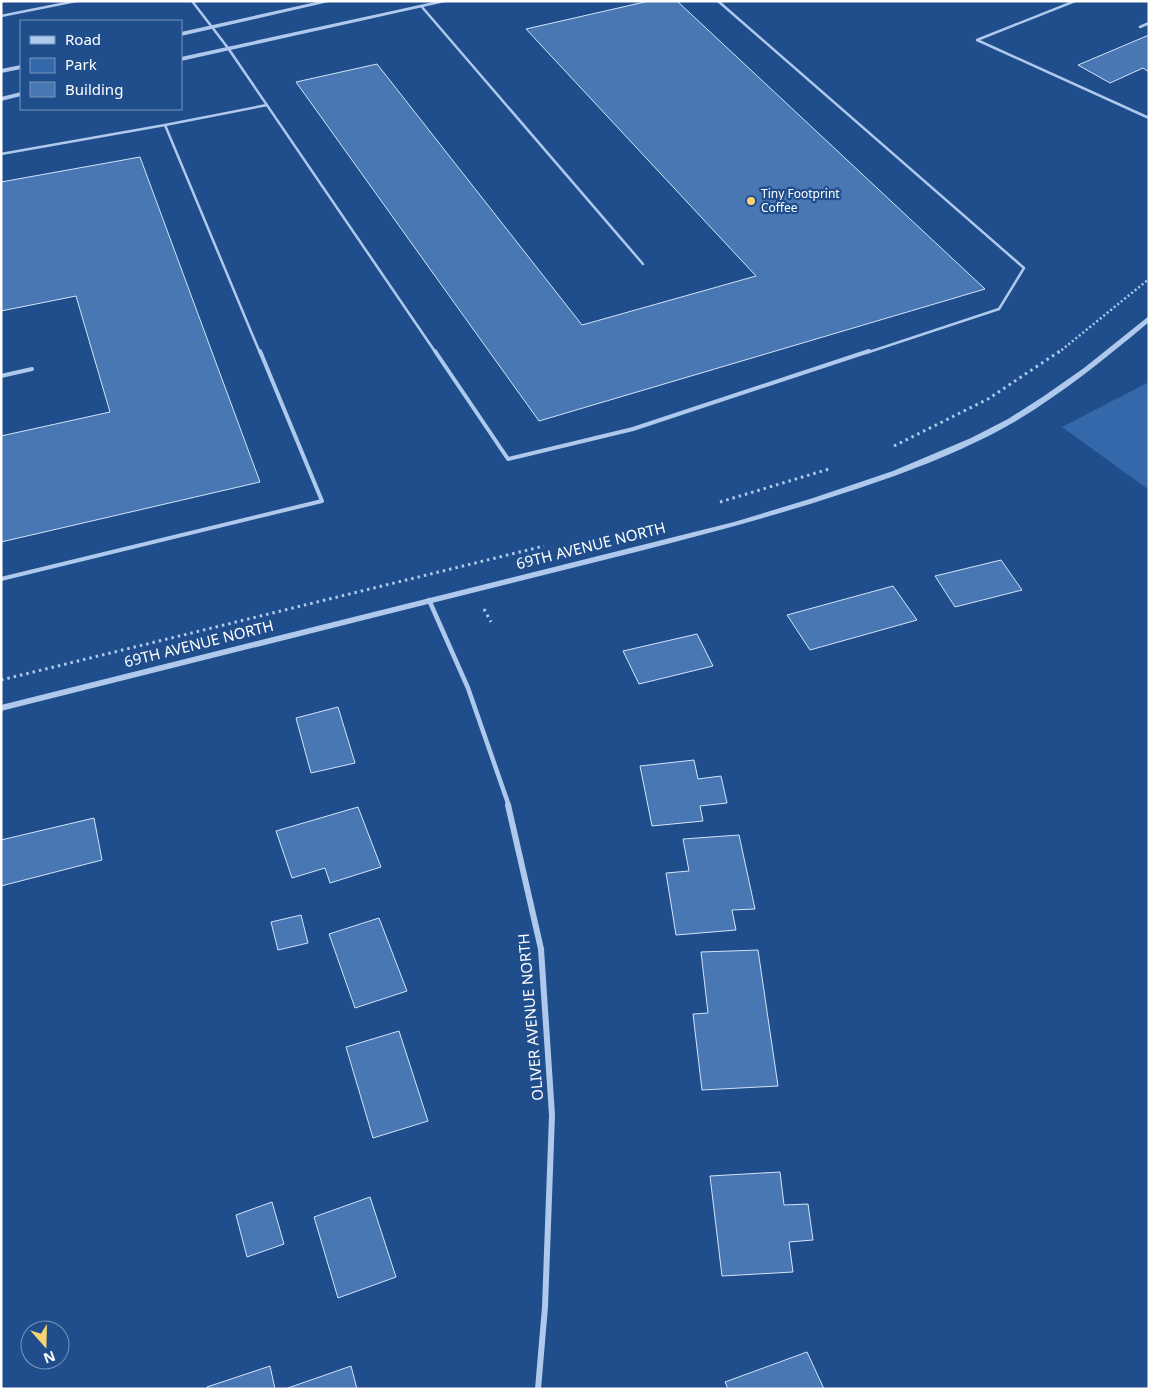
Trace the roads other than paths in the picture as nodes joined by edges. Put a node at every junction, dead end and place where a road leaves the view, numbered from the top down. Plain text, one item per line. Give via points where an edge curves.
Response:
1 (76, 1) edge
2 (192, 1) edge
3 (330, 1) edge
4 (446, 1) edge
5 (718, 1) edge
6 (1075, 1) edge
7 (422, 7) junction
8 (1, 16) edge
9 (1149, 23) edge
10 (1140, 27) dead end
11 (211, 28) junction
12 (182, 34) edge
13 (228, 48) junction
14 (182, 59) edge
15 (20, 67) edge
16 (1, 71) edge
17 (20, 94) edge
18 (1, 99) edge
19 (267, 105) junction
20 (1149, 118) edge
21 (165, 125) junction
22 (1, 154) edge
23 (643, 264) dead end
24 (1149, 318) edge
25 (32, 369) dead end
26 (1, 376) edge
27 (1, 579) edge
28 (429, 600) junction
29 (1, 708) edge
30 (538, 1389) edge

1 - 8 lane
2 - 11 lane
3 - 11 street
4 - 7 street
5 - 19 lane via 1024,268 999,308 633,429 508,459
6 - 20 lane via 977,40
7 - 13 street
7 - 23 lane
9 - 10 lane
11 - 12 street
11 - 13 lane
13 - 14 street
13 - 19 lane
15 - 16 street
17 - 18 street
19 - 21 lane
21 - 22 lane
21 - 27 lane via 322,500
24 - 28 street, 69TH AVENUE NORTH via 1046,398 940,455 850,489 735,524
25 - 26 lane
28 - 29 street, 69TH AVENUE NORTH
28 - 30 street, OLIVER AVENUE NORTH via 468,688 510,810 541,949 552,1115 545,1307

